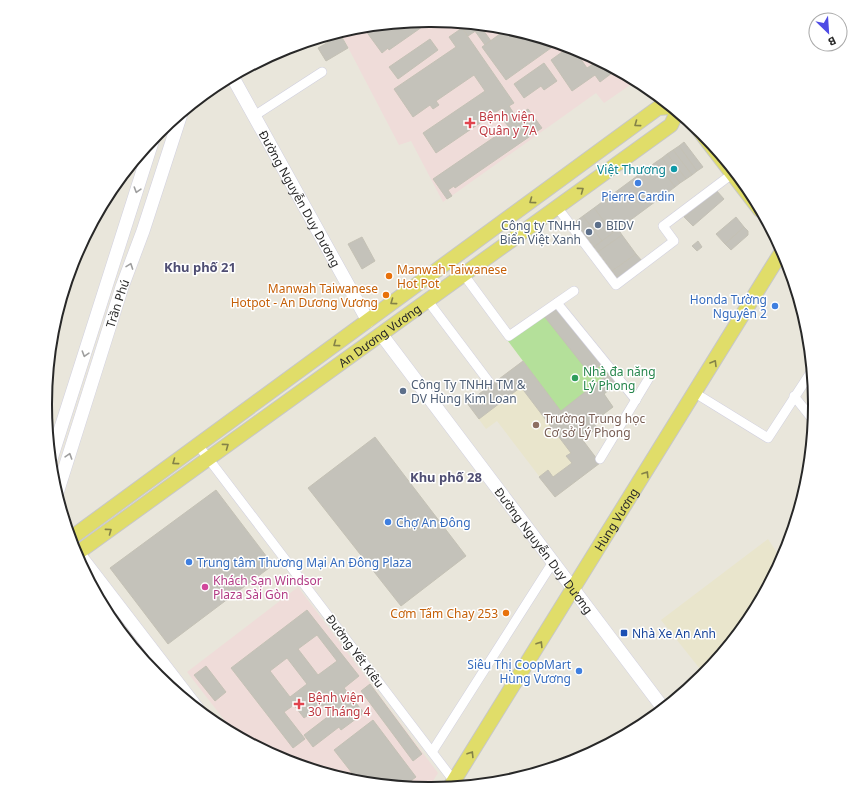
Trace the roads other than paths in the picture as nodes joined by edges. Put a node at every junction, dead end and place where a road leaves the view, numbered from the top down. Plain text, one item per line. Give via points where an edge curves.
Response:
1 (322, 72) dead end
2 (235, 82) edge
3 (663, 108) edge
4 (254, 116) junction
5 (675, 117) edge
6 (178, 124) edge
7 (148, 153) edge
8 (730, 176) edge
9 (557, 207) junction
10 (778, 258) edge
11 (464, 275) junction
12 (416, 286) junction
13 (574, 291) dead end
14 (428, 301) junction
15 (557, 303) junction
16 (368, 321) junction
17 (93, 328) junction
18 (108, 332) junction
19 (381, 334) junction
20 (649, 378) dead end
21 (807, 378) edge
22 (489, 382) dead end
23 (695, 394) junction
24 (794, 396) junction
25 (636, 400) junction
26 (808, 413) edge
27 (198, 445) junction
28 (55, 446) edge
29 (208, 459) junction
30 (600, 459) dead end
31 (61, 481) edge
32 (137, 490) junction
33 (147, 504) junction
34 (76, 534) edge
35 (81, 549) edge
36 (553, 562) junction
37 (92, 572) edge
38 (574, 590) junction
39 (182, 689) edge
40 (660, 704) edge
41 (432, 752) junction
42 (450, 781) edge
43 (454, 781) edge

1 - 4 street
2 - 4 street, Đường Nguyễn Duy Dương
3 -> 12 main road, An Dương Vương via 658,108
4 - 16 street, Đường Nguyễn Duy Dương
9 -> 5 main road, An Dương Vương via 671,125
18 -> 6 street, Trần Phú
7 -> 17 street, Trần Phú
8 - 9 street via 663,226 674,241 616,285
9 - 11 main road, An Dương Vương
23 -> 10 main road, Hùng Vương
11 - 14 main road, An Dương Vương
11 - 15 street via 509,336
12 - 14 main road
12 -> 16 main road, An Dương Vương
13 - 15 street
14 - 19 main road, An Dương Vương
14 - 22 street
15 - 25 street
16 - 19 main road
16 -> 27 main road, An Dương Vương
17 - 18 street
17 -> 28 street, Trần Phú
31 -> 18 street, Trần Phú
29 -> 19 main road, An Dương Vương
19 - 36 street, Đường Nguyễn Duy Dương
20 - 25 street
21 - 24 street
23 - 24 street via 768,438
38 -> 23 main road, Hùng Vương
24 - 26 street
25 - 30 street
27 - 29 street, Đường Yết Kiêu
27 -> 32 main road, An Dương Vương
29 - 33 main road, An Dương Vương
29 - 41 street, Đường Yết Kiêu
32 - 33 main road
32 - 34 main road, An Dương Vương
35 -> 33 main road, An Dương Vương
36 - 38 street, Đường Nguyễn Duy Dương
36 - 41 street
37 - 39 street
38 - 40 street, Đường Nguyễn Duy Dương
43 -> 38 main road, Hùng Vương
41 - 42 street, Đường Yết Kiêu

